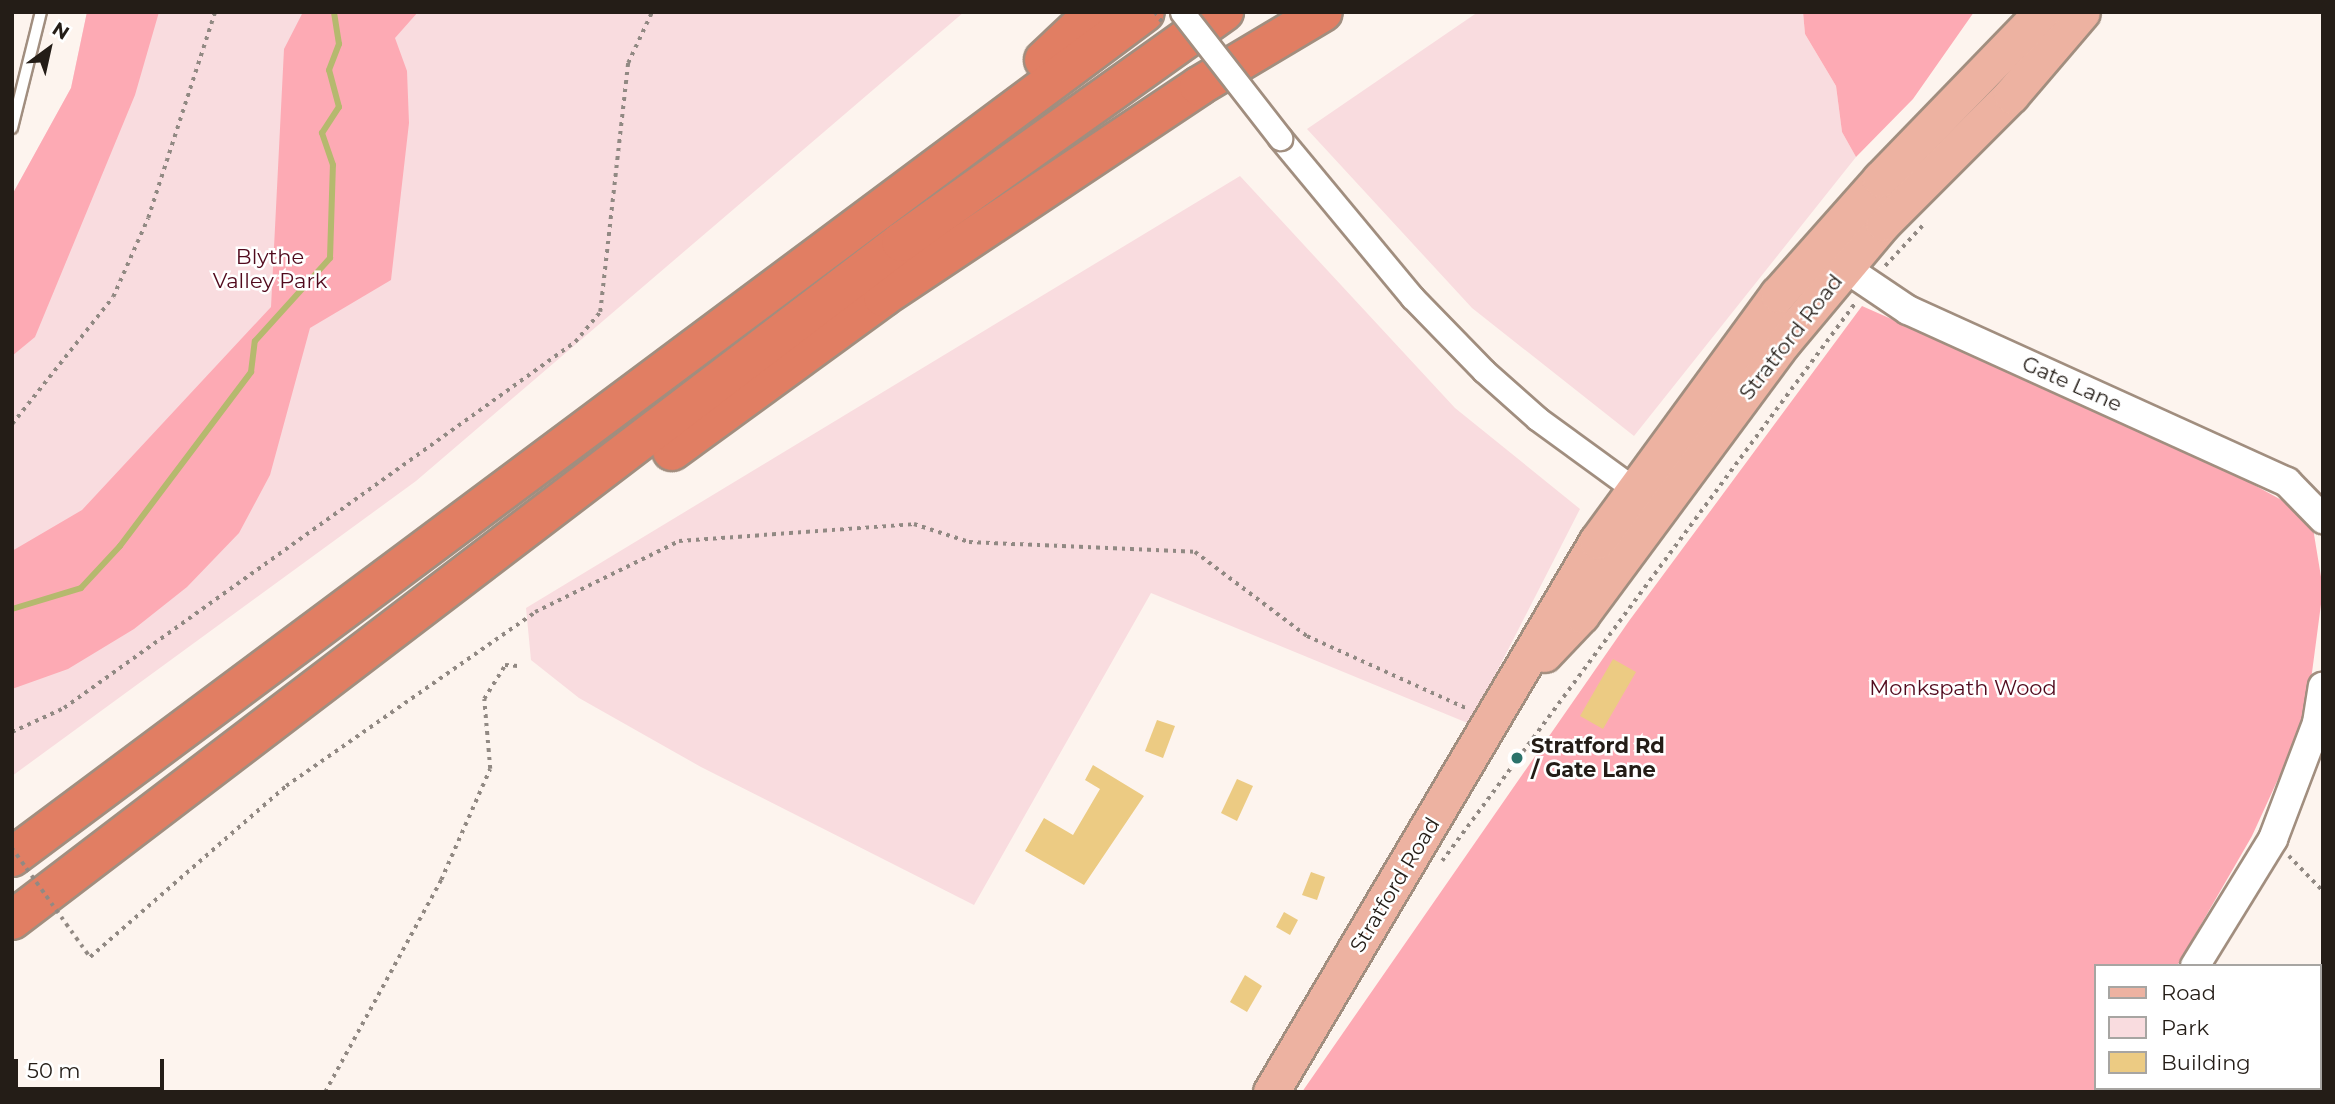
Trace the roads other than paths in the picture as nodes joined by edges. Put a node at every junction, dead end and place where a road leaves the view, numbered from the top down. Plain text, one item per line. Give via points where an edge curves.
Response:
1 (41, 12) edge
2 (1095, 12) edge
3 (1145, 12) edge
4 (1182, 12) edge
5 (1224, 12) edge
6 (1323, 12) edge
7 (2013, 12) edge
8 (2042, 12) edge
9 (2082, 12) edge
10 (1008, 114) junction
11 (12, 128) edge
12 (1905, 152) junction
13 (1843, 268) junction
14 (1648, 500) junction
15 (2323, 519) edge
16 (398, 629) junction
17 (2323, 686) edge
18 (12, 858) edge
19 (12, 920) edge
20 (2196, 964) edge
21 (1271, 1092) edge

1 - 11 lane
2 - 10 highway via 1046,57
3 - 10 highway
4 - 14 street, bridge via 1412,297 1538,419
5 - 16 highway via 901,242
6 - 16 highway via 1131,131 883,297 644,471
7 - 12 main road
8 - 12 main road, Stratford Road
9 - 13 main road, Stratford Road
10 - 18 highway
12 - 13 main road, Stratford Road
13 - 14 main road, Stratford Road
13 - 15 street, Gate Lane via 2287,482
14 - 21 main road, Stratford Road via 1558,602 1520,679
16 - 19 highway
17 - 20 street via 2317,723 2273,839

